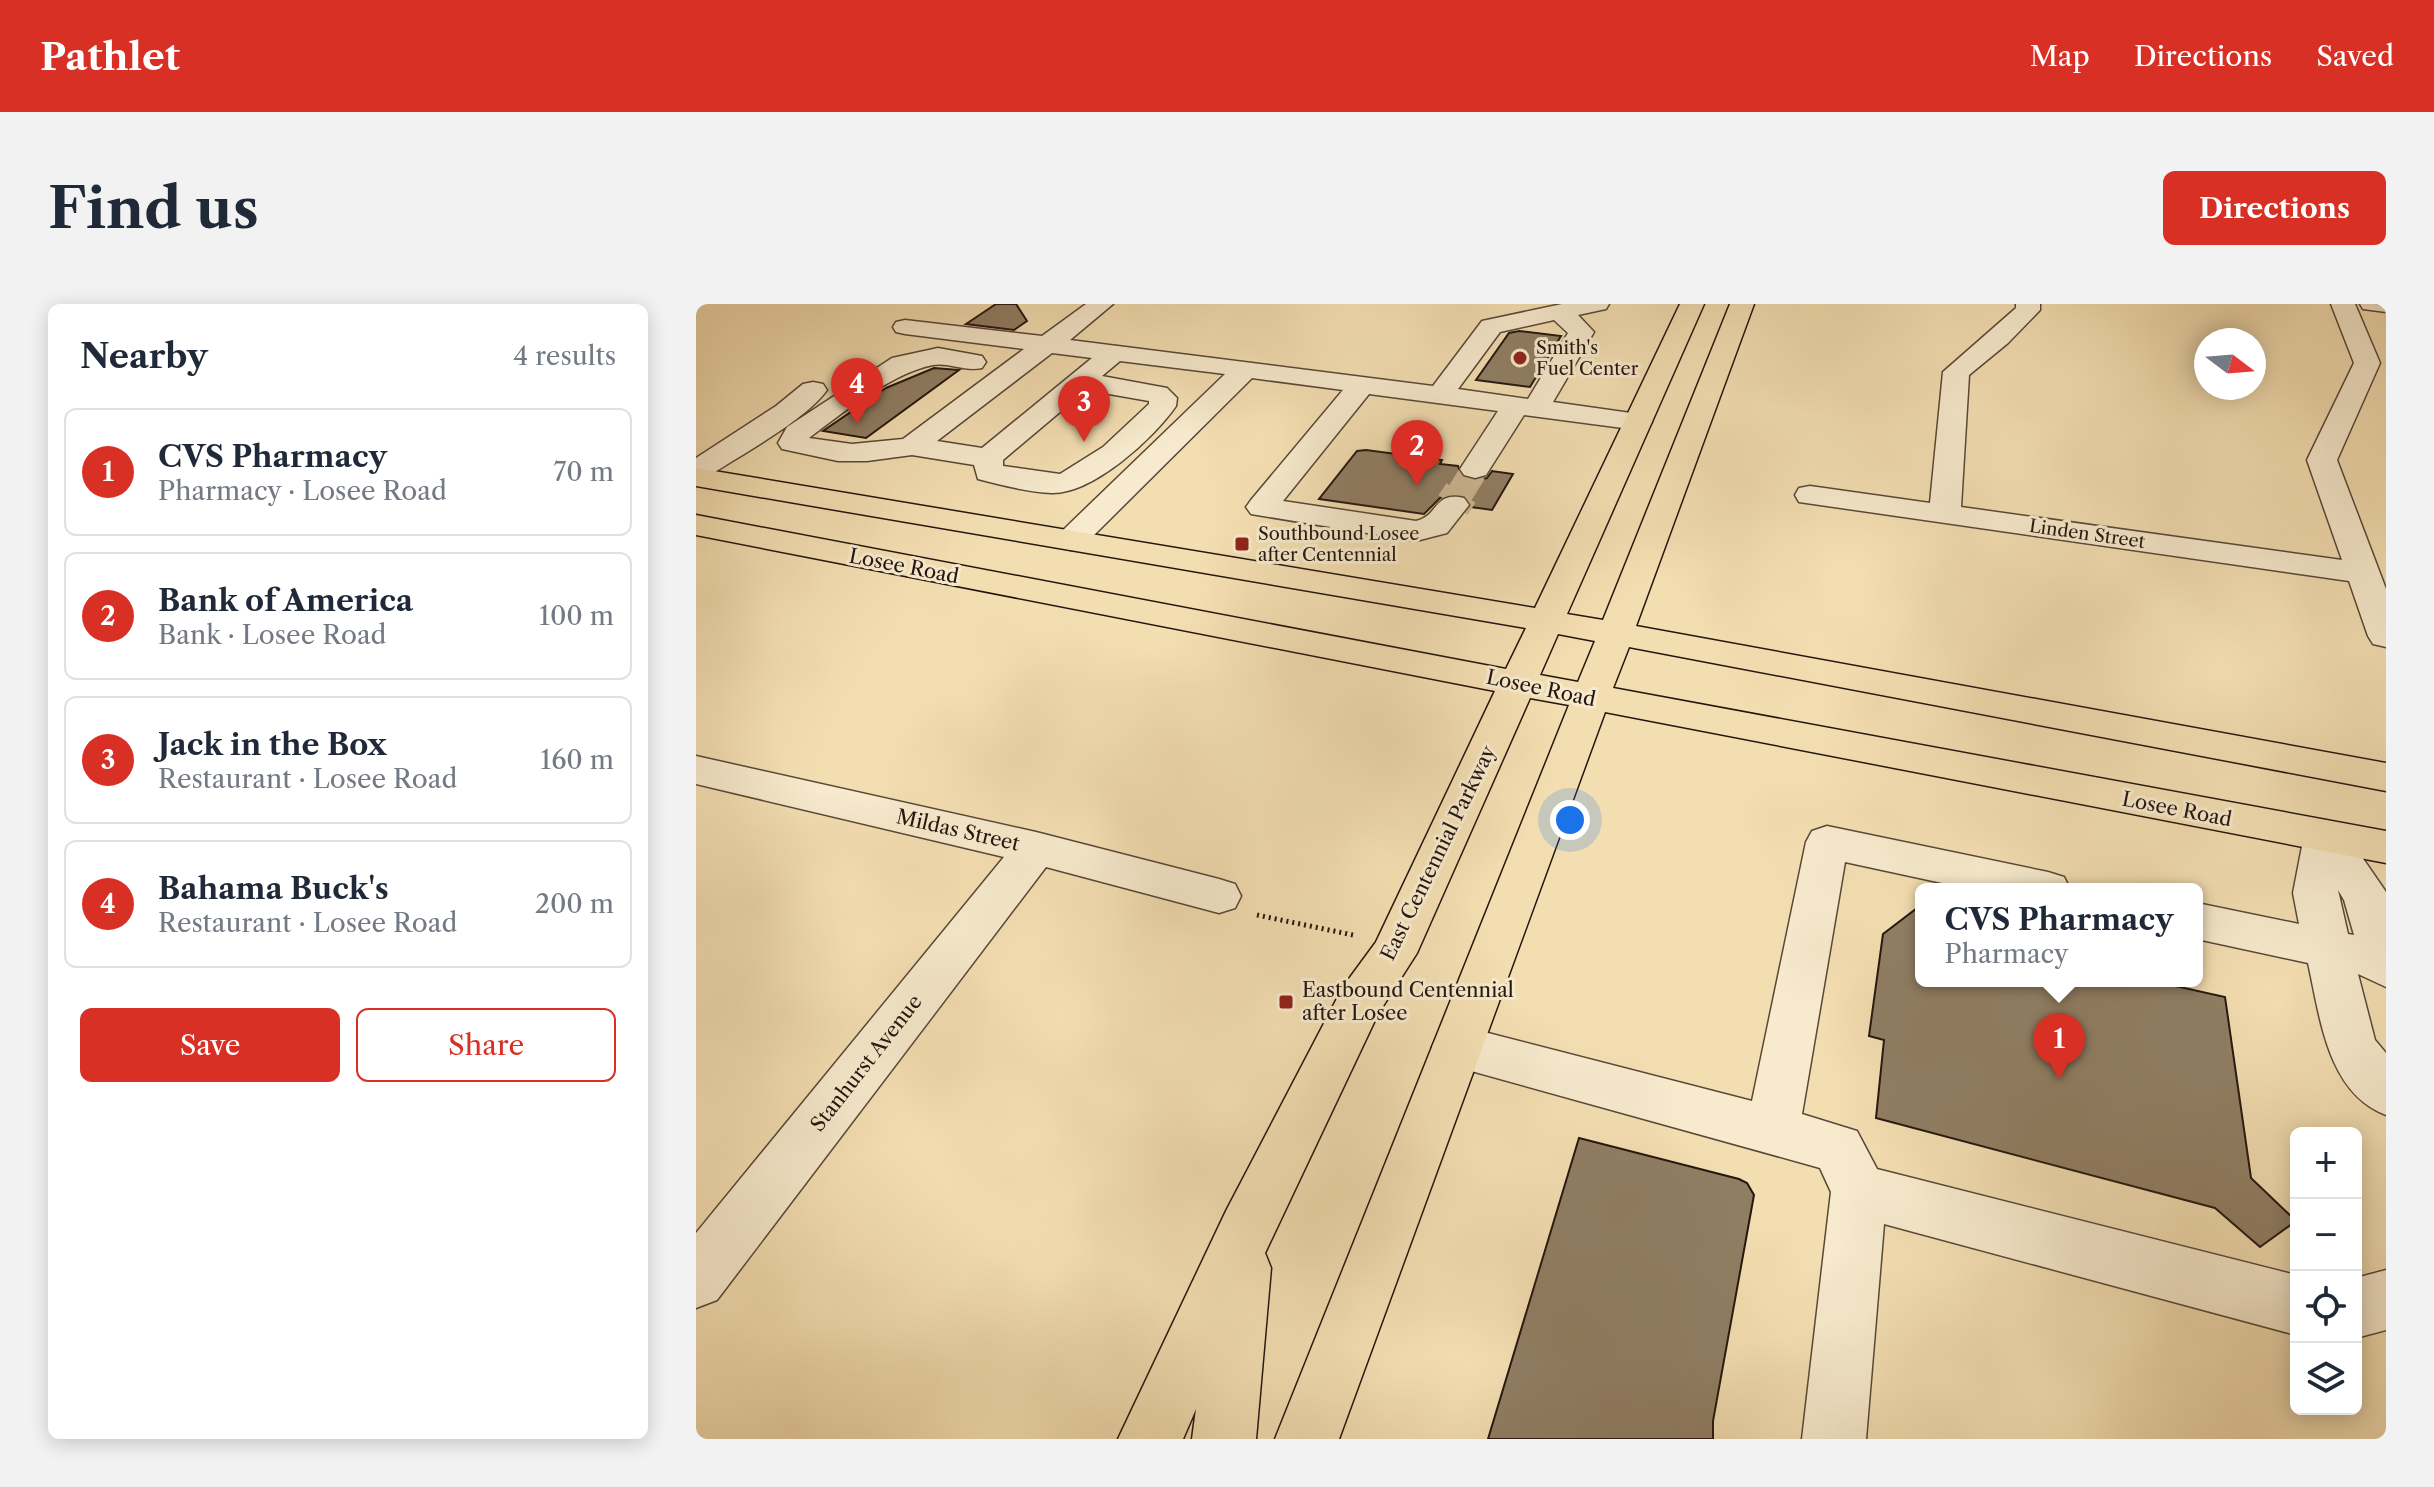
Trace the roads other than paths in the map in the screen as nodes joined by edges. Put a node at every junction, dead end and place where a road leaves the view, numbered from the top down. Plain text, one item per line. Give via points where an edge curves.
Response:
1 (941, 304) edge
2 (1101, 304) edge
3 (1597, 304) edge
4 (1692, 304) edge
5 (1742, 304) edge
6 (2028, 304) edge
7 (2343, 304) edge
8 (2372, 304) edge
9 (2386, 305) edge
10 (1561, 313) junction
11 (1047, 344) junction
12 (1115, 352) junction
13 (1015, 368) junction
14 (1246, 369) junction
15 (831, 377) dead end
16 (1081, 381) junction
17 (1363, 384) junction
18 (1440, 395) junction
19 (1526, 407) junction
20 (1638, 422) junction
21 (912, 446) junction
22 (988, 458) junction
23 (1475, 469) tunnel mouth
24 (696, 474) edge
25 (1810, 495) dead end
26 (1453, 505) tunnel mouth
27 (1945, 514) junction
28 (696, 525) edge
29 (1071, 540) junction
30 (2363, 573) junction
31 (1548, 621) junction
32 (1615, 635) junction
33 (2386, 636) edge
34 (1520, 683) junction
35 (1591, 698) junction
36 (696, 770) edge
37 (2386, 777) edge
38 (2325, 836) junction
39 (2386, 847) edge
40 (1036, 848) junction
41 (2020, 883) edge
42 (1219, 896) road end
43 (2203, 922) edge
44 (2329, 949) junction
45 (2385, 963) edge
46 (1457, 1047) junction
47 (2386, 1092) edge
48 (1773, 1130) junction
49 (1859, 1191) junction
50 (1246, 1230) junction
51 (696, 1279) edge
52 (2386, 1300) edge
53 (2290, 1303) edge
54 (2362, 1306) edge
55 (1150, 1439) edge
56 (1224, 1439) edge
57 (1307, 1439) edge
58 (1834, 1439) edge

1 - 11 street via 897,333
2 - 11 street
3 - 10 street
4 - 20 main road, East Centennial Parkway
5 - 32 main road
6 - 27 street via 1999,338 1956,372
7 - 30 street via 2367,363 2322,460
8 - 9 street
10 - 18 street via 1491,326
10 - 19 street via 1581,332
11 - 12 street
11 - 13 street
12 - 14 street
12 - 16 street
13 - 21 street
13 - 21 street via 938,356 901,364 797,433 792,443 849,455
14 - 17 street
14 - 29 street
15 - 24 street
16 - 22 street
16 - 22 street via 1147,391 1163,398 1162,406 1097,465 1065,483 989,473
17 - 18 street
17 - 26 street via 1262,507 1416,531 1436,526
18 - 19 street
19 - 20 street
19 - 23 street
20 - 31 main road, East Centennial Parkway
21 - 22 street
24 - 29 main road
25 - 27 street, Linden Street
27 - 30 street, Linden Street
28 - 34 main road, Losee Road
29 - 31 main road
30 - 33 street
31 - 32 main road
31 - 34 main road, East Centennial Parkway
32 - 35 main road
32 - 37 main road
34 - 35 main road, Losee Road
34 - 50 main road, East Centennial Parkway via 1394,953 1360,1001
35 - 38 main road, Losee Road
35 - 46 main road
36 - 40 street, Mildas Street
38 - 39 main road, Losee Road
38 - 44 street via 2315,893
38 - 45 street via 2366,897
40 - 42 street, Mildas Street
40 - 51 street, Stanhurst Avenue
41 - 48 street via 1827,842
43 - 44 street
44 - 45 street
44 - 47 street via 2352,1049
46 - 48 street
46 - 57 main road
48 - 49 street via 1838,1148
49 - 53 street
49 - 58 street
50 - 55 main road, East Centennial Parkway
50 - 56 main road
52 - 54 street

